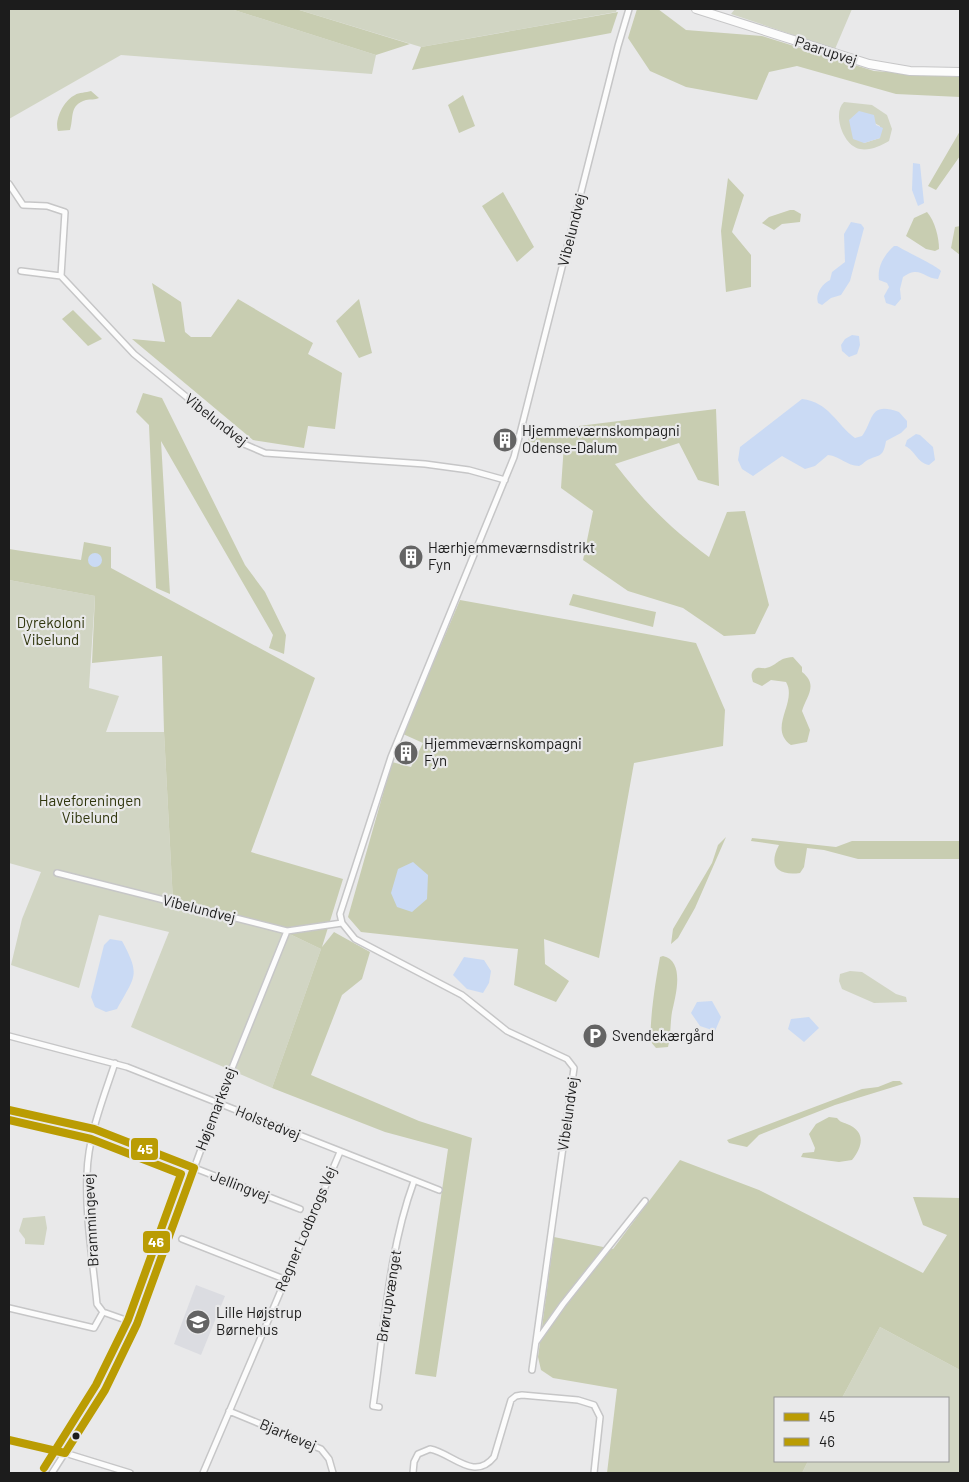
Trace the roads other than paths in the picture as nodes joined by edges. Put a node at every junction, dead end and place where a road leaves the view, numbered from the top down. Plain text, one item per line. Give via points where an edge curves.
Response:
1 (630, 9) edge
2 (696, 9) edge
3 (960, 72) edge
4 (9, 184) edge
5 (21, 271) dead end
6 (61, 276) junction
7 (505, 480) junction
8 (57, 873) dead end
9 (342, 923) junction
10 (287, 931) junction
11 (9, 1036) edge
12 (115, 1063) junction
13 (218, 1103) junction
14 (9, 1110) edge
15 (94, 1130) junction
16 (340, 1152) junction
17 (194, 1168) junction
18 (414, 1181) junction
19 (439, 1190) dead end
20 (645, 1201) dead end
21 (300, 1209) dead end
22 (182, 1239) dead end
23 (284, 1279) junction
24 (9, 1308) edge
25 (103, 1312) junction
26 (137, 1324) junction
27 (535, 1344) junction
28 (532, 1370) dead end
29 (379, 1407) dead end
30 (229, 1411) junction
31 (9, 1440) edge
32 (65, 1453) junction
33 (52, 1473) edge
34 (130, 1473) edge
35 (203, 1473) edge
36 (333, 1473) edge
37 (413, 1473) edge
38 (594, 1473) edge

1 - 7 street, Vibelundvej via 524,423
2 - 3 street, Paarupvej via 869,64 910,71
4 - 6 street via 23,205 47,206 65,212
5 - 6 street
6 - 7 street, Vibelundvej via 134,354 254,450 434,464
7 - 9 street, Vibelundvej via 388,764 342,903
8 - 10 street, Vibelundvej
9 - 10 street, Vibelundvej
9 - 27 street, Vibelundvej via 354,939 462,995 507,1031 567,1059 574,1068
10 - 13 street, Højemarksvej
11 - 12 street, Holstedvej
12 - 13 street, Holstedvej
12 - 15 street, Brammingevej
13 - 16 street, Holstedvej
13 - 17 street, Højemarksvej
14 - 15 street, Jellingvej
15 - 17 street, Jellingvej
15 - 25 street, Brammingevej via 87,1172 87,1199 96,1304
16 - 18 street, Holstedvej
16 - 23 street, Regner Lodbrogs Vej
17 - 21 street, Jellingvej
17 - 26 street, Højemarksvej
18 - 19 street, Holstedvej
18 - 29 street, Brørupvænget via 395,1253 373,1406
20 - 27 street, Vibelundvej
22 - 23 street
23 - 30 street, Regner Lodbrogs Vej
24 - 25 street via 94,1328
25 - 26 street
26 - 32 street, Højemarksvej via 105,1390
27 - 28 street, Vibelundvej
30 - 35 street, Regner Lodbrogs Vej
30 - 36 street, Bjarkevej via 321,1450 329,1459
31 - 32 street
32 - 33 street, Højemarksvej
32 - 34 street
37 - 38 street via 418,1454 430,1449 468,1468 488,1465 494,1457 511,1400 528,1395 586,1401 598,1410

